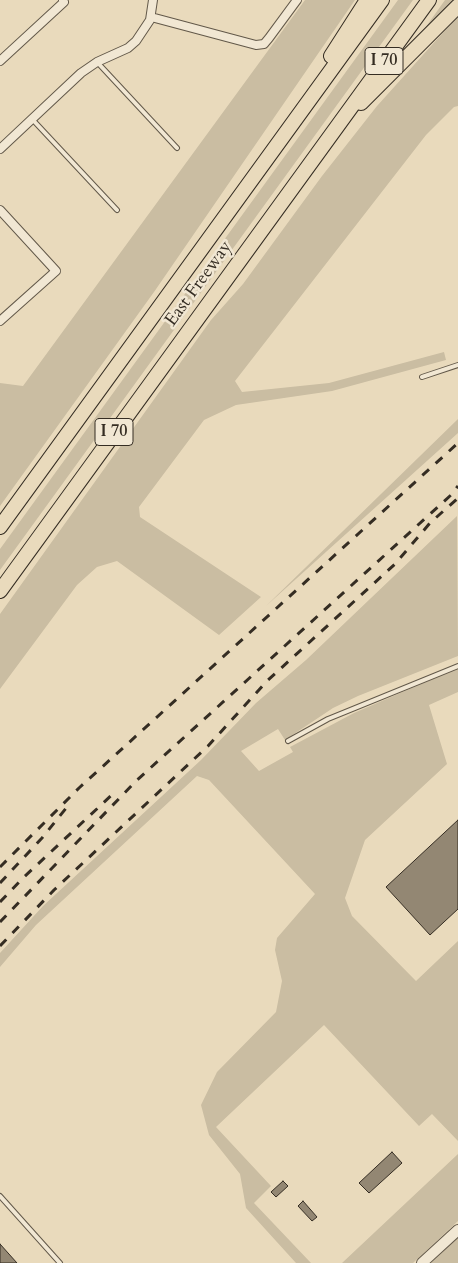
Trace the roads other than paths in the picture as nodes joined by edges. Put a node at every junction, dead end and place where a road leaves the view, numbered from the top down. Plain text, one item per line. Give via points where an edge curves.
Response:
1 (63, 0) edge
2 (153, 0) edge
3 (297, 0) edge
4 (367, 0) edge
5 (382, 0) edge
6 (429, 0) edge
7 (458, 6) edge
8 (151, 17) junction
9 (0, 61) edge
10 (98, 62) junction
11 (32, 119) junction
12 (340, 122) junction
13 (0, 148) edge
14 (177, 148) dead end
15 (0, 210) edge
16 (117, 210) dead end
17 (219, 225) junction
18 (0, 322) edge
19 (458, 365) edge
20 (422, 376) dead end
21 (0, 526) edge
22 (0, 591) edge
23 (458, 666) edge
24 (288, 741) dead end
25 (0, 1196) edge
26 (458, 1230) edge
27 (60, 1263) edge
28 (422, 1263) edge

1 - 9 street
2 - 8 street
3 - 8 street via 264,44 256,46
4 - 17 highway
5 - 17 highway, East Freeway / I 70
6 - 12 highway, East Freeway / I 70
7 - 12 highway
8 - 10 street via 144,31 128,48
10 - 11 street via 81,73
10 - 14 lane
11 - 13 street
11 - 16 lane
12 - 22 highway, East Freeway / I 70
15 - 18 street via 56,271
17 - 21 highway, East Freeway / I 70
19 - 20 lane
23 - 24 lane via 328,719
25 - 27 lane
26 - 28 street

